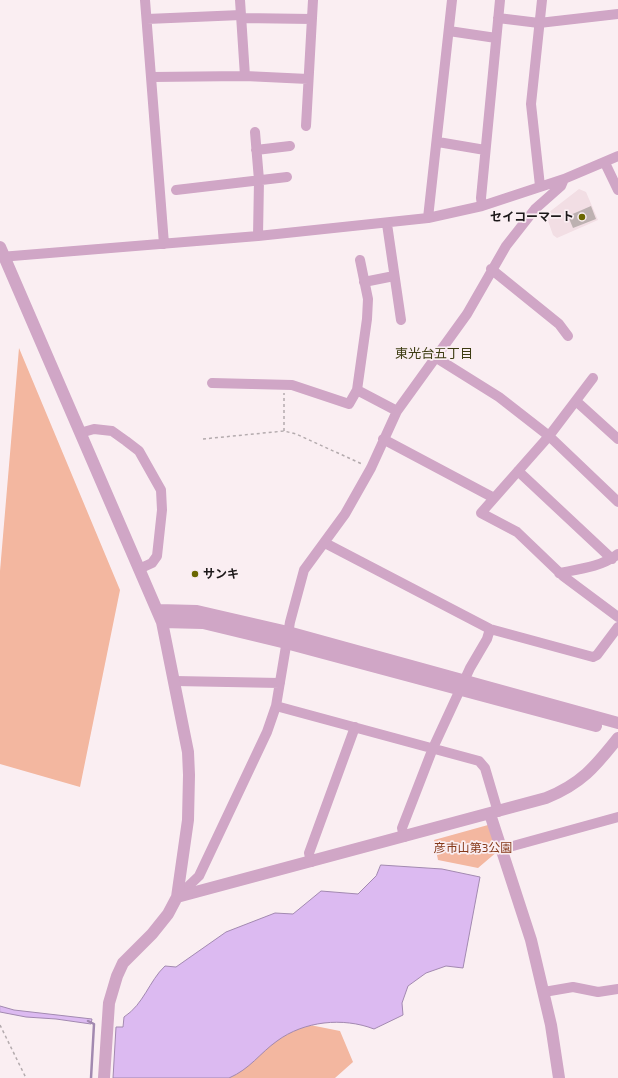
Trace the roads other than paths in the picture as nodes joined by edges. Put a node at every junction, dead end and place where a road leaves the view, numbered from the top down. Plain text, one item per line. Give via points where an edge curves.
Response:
1 (145, 0) edge
2 (240, 0) edge
3 (313, 0) edge
4 (452, 0) edge
5 (500, 0) edge
6 (542, 0) edge
7 (618, 14) edge
8 (241, 16) junction
9 (498, 18) junction
10 (147, 19) junction
11 (312, 19) junction
12 (539, 23) junction
13 (449, 31) junction
14 (496, 38) junction
15 (245, 76) junction
16 (152, 77) junction
17 (308, 79) junction
18 (306, 126) dead end
19 (255, 132) dead end
20 (438, 142) junction
21 (290, 146) dead end
22 (256, 150) junction
23 (485, 150) junction
24 (618, 156) edge
25 (605, 163) junction
26 (287, 178) dead end
27 (564, 179) junction
28 (259, 180) junction
29 (540, 186) junction
30 (176, 190) dead end
31 (618, 190) edge
32 (482, 206) junction
33 (428, 218) junction
34 (386, 224) junction
35 (258, 236) junction
36 (164, 244) junction
37 (1, 253) edge
38 (360, 260) dead end
39 (491, 269) junction
40 (394, 276) junction
41 (364, 282) junction
42 (401, 320) dead end
43 (568, 336) dead end
44 (435, 357) junction
45 (593, 378) dead end
46 (212, 383) dead end
47 (357, 390) junction
48 (576, 401) junction
49 (397, 411) junction
50 (80, 433) junction
51 (549, 436) junction
52 (383, 439) junction
53 (618, 439) edge
54 (518, 470) junction
55 (494, 498) junction
56 (618, 502) edge
57 (325, 543) junction
58 (616, 557) edge
59 (139, 569) junction
60 (560, 573) junction
61 (158, 610) junction
62 (618, 617) edge
63 (162, 622) junction
64 (618, 627) edge
65 (490, 629) junction
66 (287, 637) junction
67 (174, 681) junction
68 (280, 683) junction
69 (463, 684) junction
70 (276, 706) junction
71 (618, 723) edge
72 (355, 727) junction
73 (618, 732) edge
74 (618, 738) edge
75 (433, 748) junction
76 (494, 813) junction
77 (618, 816) edge
78 (404, 837) junction
79 (502, 849) junction
80 (312, 862) junction
81 (177, 897) junction
82 (618, 989) edge
83 (544, 992) junction
84 (104, 1078) edge
85 (559, 1078) edge

1 - 10 street
2 - 8 street
3 - 11 street
4 - 13 street
5 - 9 street
6 - 12 street
7 - 12 street
8 - 10 street
8 - 11 street
8 - 15 street
9 - 12 street
9 - 14 street
10 - 16 street
11 - 17 street
12 - 29 street via 531,104
13 - 14 street
13 - 20 street
14 - 23 street
15 - 16 street
15 - 17 street
16 - 36 street
17 - 18 street
19 - 22 street
20 - 23 street
20 - 33 street
21 - 22 street
22 - 28 street
23 - 32 street
24 - 25 street
25 - 27 street
25 - 31 street
26 - 28 street
27 - 29 street
27 - 39 street via 561,186 535,209 517,230
28 - 30 street
28 - 35 street
29 - 32 street
32 - 33 street
33 - 34 street
34 - 35 street
34 - 40 street
35 - 36 street
36 - 37 street
37 - 50 street
38 - 41 street
39 - 43 street via 560,324
39 - 44 street via 466,314
40 - 41 street
40 - 42 street
41 - 47 street via 368,299 367,319
44 - 49 street
44 - 51 street via 499,397
45 - 48 street
46 - 47 street via 292,385 349,404
47 - 49 street
48 - 51 street
48 - 53 street
49 - 52 street
50 - 59 street
50 - 59 street via 94,429 112,431 139,451 162,490 157,556 152,563
51 - 54 street
51 - 56 street
52 - 55 street
52 - 57 street via 371,468
54 - 55 street
54 - 58 street
55 - 60 street via 481,513 518,532
57 - 65 street
57 - 66 street via 304,570
58 - 60 street via 599,565
59 - 61 street
60 - 62 street
61 - 63 street
61 - 66 street via 197,611
63 - 66 street via 203,623
63 - 67 street
64 - 65 street via 593,657
65 - 69 street
66 - 68 street
66 - 69 street
67 - 68 street
67 - 81 street via 190,775 188,820
68 - 70 street
69 - 71 street
69 - 73 street
69 - 75 street
70 - 72 street
70 - 81 street via 268,732 199,876
72 - 75 street
72 - 80 street via 309,853
74 - 76 street via 592,770 575,784 546,798
75 - 76 street via 482,762
75 - 78 street via 402,828
76 - 78 street
76 - 79 street
77 - 79 street
78 - 80 street
79 - 83 street via 525,917
80 - 81 street
81 - 84 street via 168,914 123,963 117,976 109,1003
82 - 83 street via 598,992 573,987
83 - 85 street

